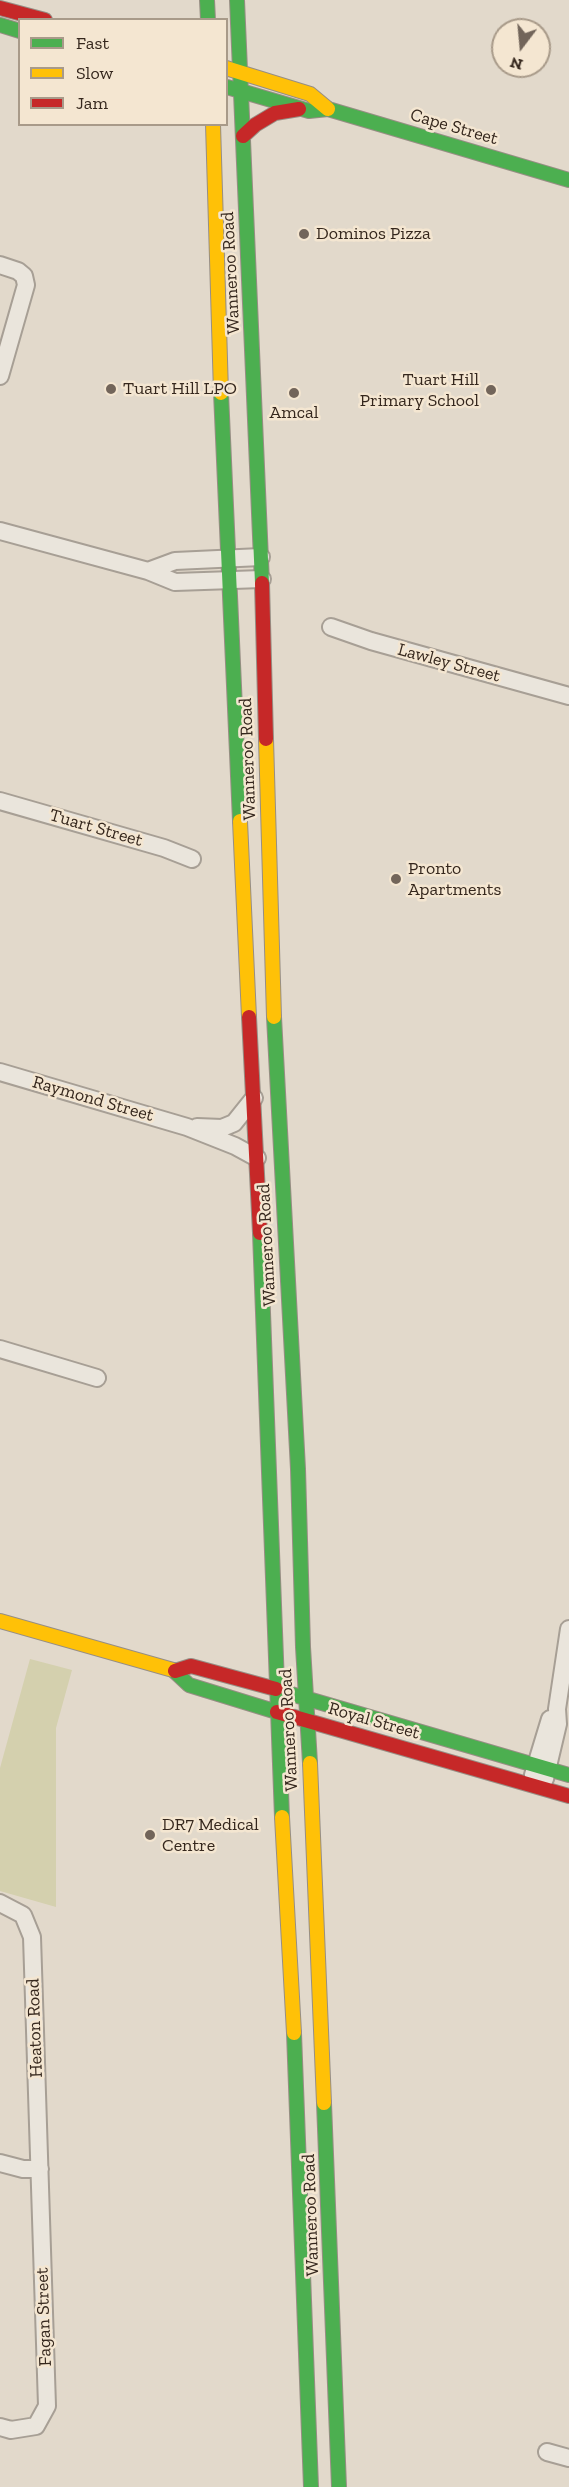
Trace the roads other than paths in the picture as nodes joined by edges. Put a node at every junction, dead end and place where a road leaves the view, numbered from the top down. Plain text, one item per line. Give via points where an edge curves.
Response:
1 (237, 0) edge
2 (0, 8) edge
3 (38, 18) edge
4 (0, 25) edge
5 (18, 30) edge
6 (228, 69) edge
7 (240, 72) junction
8 (228, 88) edge
9 (241, 92) junction
10 (300, 109) junction
11 (328, 110) junction
12 (213, 126) edge
13 (243, 136) junction
14 (569, 180) edge
15 (248, 255) junction
16 (0, 265) edge
17 (219, 342) junction
18 (253, 356) junction
19 (0, 376) edge
20 (226, 516) junction
21 (0, 531) edge
22 (261, 557) junction
23 (228, 559) junction
24 (148, 572) junction
25 (262, 579) junction
26 (229, 580) junction
27 (331, 627) dead end
28 (569, 696) edge
29 (0, 801) edge
30 (192, 859) dead end
31 (0, 1072) edge
32 (255, 1096) junction
33 (187, 1127) junction
34 (257, 1158) junction
35 (0, 1349) edge
36 (98, 1378) dead end
37 (0, 1622) edge
38 (569, 1629) edge
39 (175, 1671) junction
40 (276, 1689) junction
41 (308, 1699) junction
42 (276, 1712) junction
43 (308, 1721) junction
44 (542, 1767) junction
45 (569, 1776) edge
46 (537, 1785) junction
47 (569, 1796) edge
48 (0, 1903) edge
49 (0, 2163) edge
50 (40, 2169) junction
51 (0, 2427) edge
52 (546, 2452) dead end
53 (569, 2458) edge
54 (311, 2487) edge
55 (339, 2487) edge

1 - 7 main road, Wanneroo Road
2 - 3 main road
4 - 5 main road
6 - 7 main road, Cape Street
7 - 9 main road, Wanneroo Road
7 - 11 main road, Cape Street via 310,94
8 - 9 main road, Cape Street
9 - 10 main road, Cape Street
9 - 13 main road, Wanneroo Road
10 - 11 main road, Cape Street
10 - 13 main road via 275,112
11 - 14 main road, Cape Street
12 - 17 main road, Wanneroo Road
13 - 15 main road, Wanneroo Road
15 - 17 main road via 235,328 228,340
15 - 18 main road, Wanneroo Road
16 - 19 street via 18,271 26,285
17 - 20 main road, Wanneroo Road
18 - 20 main road via 236,374 230,414
18 - 22 main road, Wanneroo Road
20 - 23 main road, Wanneroo Road
21 - 24 street
22 - 23 street
22 - 25 main road, Wanneroo Road
23 - 24 street via 176,561
23 - 26 main road, Wanneroo Road
24 - 26 street via 175,582
25 - 26 street
25 - 41 main road, Wanneroo Road via 273,1000
26 - 32 main road, Wanneroo Road
27 - 28 street, Lawley Street
29 - 30 street, Tuart Street
31 - 33 street, Raymond Street
32 - 33 street, Raymond Street via 234,1123 222,1128
32 - 34 main road, Wanneroo Road
33 - 34 street, Raymond Street
34 - 40 main road, Wanneroo Road
35 - 36 street
37 - 39 main road, Royal Street
38 - 44 street via 557,1709 549,1721
39 - 40 main road, Royal Street via 191,1666
39 - 42 main road, Royal Street via 189,1685
40 - 41 main road, Royal Street
40 - 42 main road, Wanneroo Road
41 - 43 main road, Wanneroo Road
41 - 44 main road, Royal Street
42 - 43 main road, Royal Street
42 - 54 main road, Wanneroo Road via 300,2154
43 - 46 main road, Royal Street
43 - 55 main road, Wanneroo Road
44 - 45 main road, Royal Street
44 - 46 street
46 - 47 main road, Royal Street
48 - 50 street, Heaton Road via 23,1916 32,1937
49 - 50 street
50 - 51 street, Fagan Street via 47,2406 36,2426 11,2430
52 - 53 street

